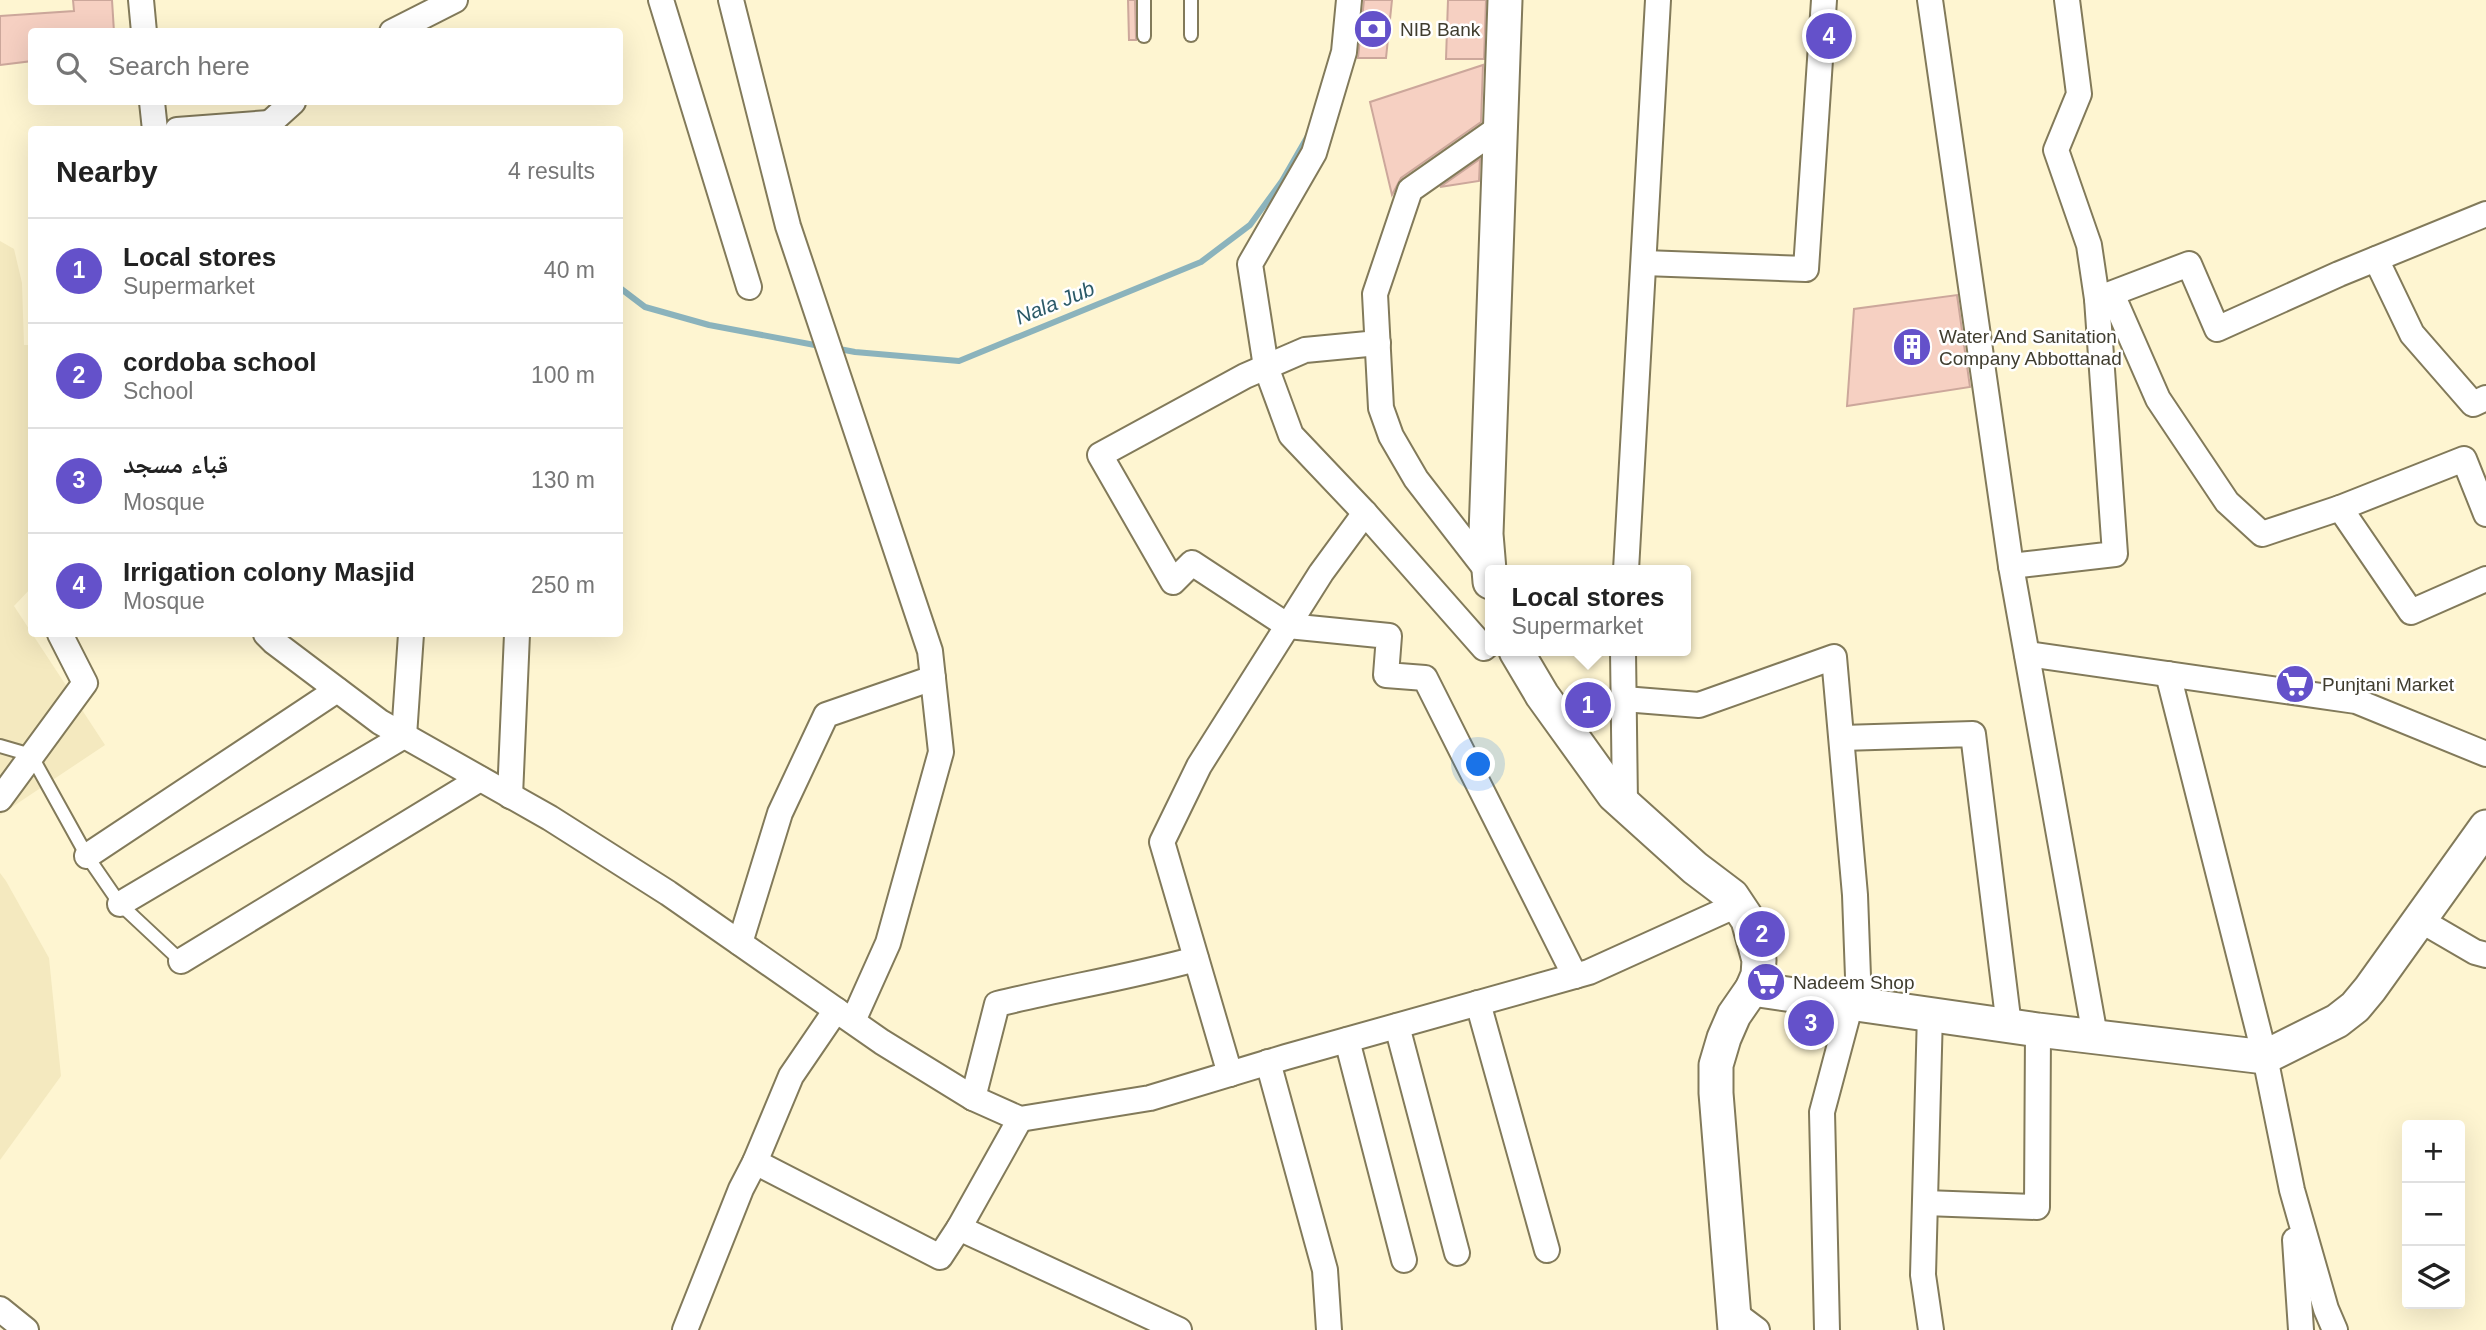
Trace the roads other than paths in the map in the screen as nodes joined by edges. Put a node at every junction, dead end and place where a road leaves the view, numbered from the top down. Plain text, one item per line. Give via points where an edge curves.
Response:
1 (141, 0) edge
2 (455, 0) edge
3 (661, 0) edge
4 (732, 0) edge
5 (1144, 0) edge
6 (1191, 0) edge
7 (1349, 0) edge
8 (1505, 0) edge
9 (1658, 0) edge
10 (1824, 0) edge
11 (1930, 0) edge
12 (2067, 0) edge
13 (144, 28) edge
14 (400, 28) edge
15 (1191, 34) dead end
16 (1144, 36) dead end
17 (152, 105) edge
18 (290, 105) edge
19 (155, 126) edge
20 (265, 126) edge
21 (1500, 127) junction
22 (2486, 214) edge
23 (2376, 259) junction
24 (1644, 263) junction
25 (749, 287) dead end
26 (2104, 296) junction
27 (1378, 343) junction
28 (1266, 367) junction
29 (2486, 398) edge
30 (2340, 508) junction
31 (1365, 513) junction
32 (2486, 514) edge
33 (1488, 565) edge
34 (1626, 565) edge
35 (2011, 566) junction
36 (1485, 572) edge
37 (2486, 579) edge
38 (1288, 626) junction
39 (62, 637) edge
40 (411, 637) edge
41 (517, 637) edge
42 (289, 642) edge
43 (1485, 647) edge
44 (2027, 654) junction
45 (1519, 656) edge
46 (1623, 656) edge
47 (2168, 674) junction
48 (933, 678) junction
49 (337, 690) junction
50 (1624, 699) junction
51 (404, 736) junction
52 (1842, 738) junction
53 (0, 746) edge
54 (2486, 754) edge
55 (31, 755) junction
56 (480, 779) junction
57 (510, 796) junction
58 (0, 799) edge
59 (1625, 804) junction
60 (2486, 827) edge
61 (87, 856) junction
62 (120, 904) junction
63 (1739, 904) junction
64 (2420, 920) junction
65 (740, 943) junction
66 (2486, 955) edge
67 (1196, 959) junction
68 (181, 961) joint
69 (1575, 976) junction
70 (1752, 989) junction
71 (1478, 1003) junction
72 (1855, 1003) junction
73 (1930, 1013) junction
74 (844, 1016) junction
75 (1397, 1026) junction
76 (2024, 1028) junction
77 (2095, 1036) junction
78 (1347, 1040) junction
79 (2265, 1057) junction
80 (1268, 1062) junction
81 (1230, 1074) junction
82 (973, 1098) junction
83 (1020, 1119) junction
84 (755, 1162) junction
85 (2292, 1191) junction
86 (1925, 1203) junction
87 (959, 1228) junction
88 (1546, 1250) dead end
89 (1457, 1252) dead end
90 (1404, 1260) dead end
91 (0, 1309) edge
92 (1742, 1324) edge
93 (26, 1330) edge
94 (685, 1330) edge
95 (1179, 1330) edge
96 (1329, 1330) edge
97 (1827, 1330) edge
98 (1931, 1330) edge
99 (2301, 1330) edge
100 (2335, 1330) edge

1 - 13 street
2 - 14 street
3 - 25 street
4 - 48 street via 788,226 930,650
5 - 16 lane
6 - 15 lane
7 - 28 street via 1343,52 1314,153 1251,264
8 - 21 street
9 - 24 street
10 - 24 street via 1806,269
11 - 35 street
12 - 26 street via 2079,94 2056,150
17 - 19 street
18 - 20 street
21 - 27 street via 1410,190 1375,294
21 - 33 street
22 - 23 street
23 - 26 street via 2217,330 2189,264
23 - 29 street via 2412,334 2473,404
24 - 34 street
26 - 30 street via 2158,398 2227,502 2262,534
26 - 35 street via 2115,554
27 - 28 street via 1305,351
27 - 36 street via 1381,408 1391,436 1416,479
28 - 31 street via 1291,435
28 - 38 street via 1100,455 1173,582 1192,563
30 - 32 street via 2464,459
30 - 37 street via 2410,612
31 - 38 street
31 - 43 street
35 - 44 street
38 - 67 street via 1199,766 1162,842
38 - 69 street via 1388,636 1385,675 1425,678
39 - 55 street via 85,683
40 - 51 street
41 - 57 street
42 - 49 street
44 - 47 street
44 - 77 street
45 - 59 street via 1578,747
46 - 50 street
47 - 54 street via 2356,701
47 - 79 street
48 - 65 street via 826,715 780,813
48 - 74 street via 941,752 888,943
49 - 51 street
49 - 61 street
50 - 52 street via 1699,705 1834,657
50 - 59 street
51 - 56 street
51 - 62 street
52 - 72 street via 1855,895
52 - 76 street via 1973,734
53 - 55 lane
55 - 58 street
55 - 61 lane
56 - 57 street
56 - 68 street
57 - 65 street
59 - 63 street
60 - 64 street
61 - 62 lane
62 - 68 lane
63 - 69 street
63 - 70 street via 1759,960
64 - 66 street
64 - 79 street via 2355,1007
65 - 74 street
67 - 81 street
67 - 82 street via 997,1004
69 - 71 street
70 - 72 street
70 - 92 street via 1734,1015 1716,1065
71 - 75 street
71 - 88 street
72 - 73 street
72 - 97 street via 1822,1112
73 - 76 street
73 - 86 street
74 - 82 street
74 - 84 street via 791,1076
75 - 78 street
75 - 89 street
76 - 77 street
76 - 86 street via 2037,1208
77 - 79 street
78 - 80 street
78 - 90 street
79 - 85 street
80 - 81 street
80 - 96 street via 1325,1270
81 - 83 street via 1150,1098
82 - 83 street
83 - 87 street
84 - 87 street via 940,1257
84 - 94 street
85 - 99 street
85 - 100 street
86 - 98 street via 1923,1275
87 - 95 street
91 - 93 street

